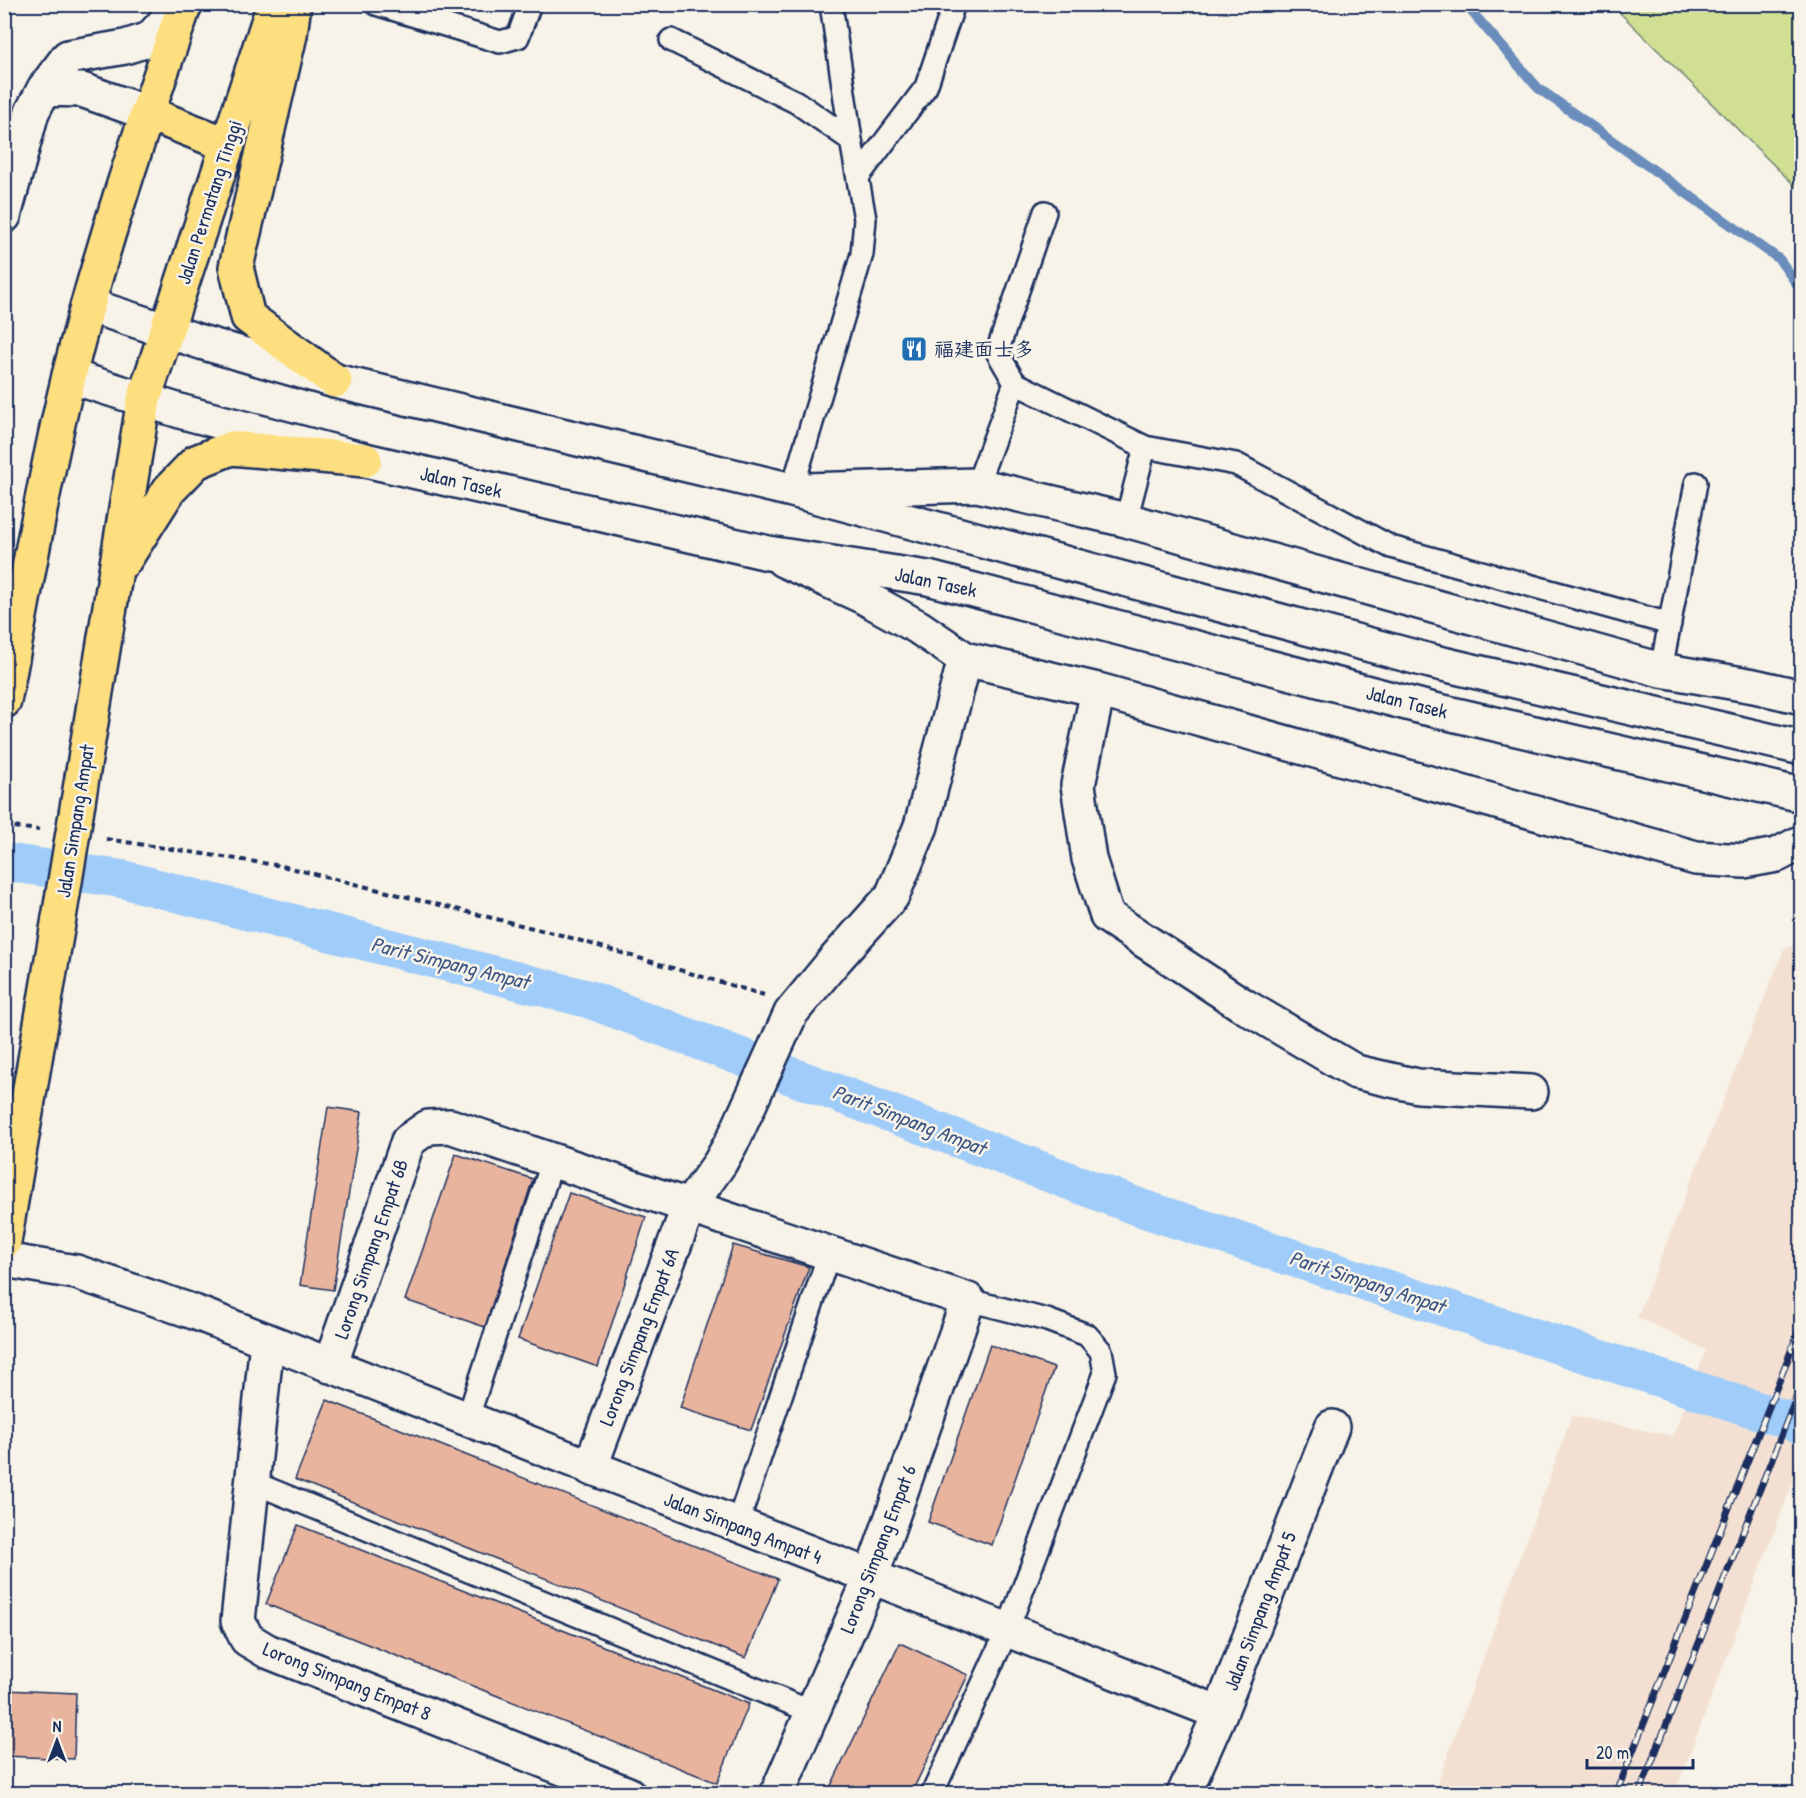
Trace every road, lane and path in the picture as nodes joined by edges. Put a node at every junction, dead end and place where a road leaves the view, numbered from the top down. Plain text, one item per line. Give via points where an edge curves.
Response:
1 (183, 4) edge
2 (274, 4) edge
3 (294, 4) edge
4 (376, 4) edge
5 (530, 4) edge
6 (831, 4) edge
7 (954, 4) edge
8 (671, 40) dead end
9 (44, 89) junction
10 (147, 113) junction
11 (851, 140) junction
12 (228, 145) junction
13 (858, 177) junction
14 (1045, 212) dead end
15 (4, 216) edge
16 (88, 304) junction
17 (167, 329) junction
18 (69, 376) junction
19 (334, 381) junction
20 (1015, 383) junction
21 (144, 399) junction
22 (1145, 447) junction
23 (365, 460) junction
24 (1696, 483) dead end
25 (977, 485) junction
26 (792, 490) junction
27 (1126, 520) junction
28 (768, 553) junction
29 (116, 574) junction
30 (1670, 624) junction
31 (965, 659) junction
32 (1661, 670) junction
33 (1802, 681) edge
34 (1754, 686) junction
35 (1098, 690) junction
36 (1802, 697) edge
37 (4, 701) edge
38 (1802, 748) edge
39 (1802, 795) edge
40 (4, 826) edge
41 (43, 831) dead end
42 (100, 838) dead end
43 (1802, 842) edge
44 (794, 1009) junction
45 (1531, 1092) dead end
46 (553, 1160) junction
47 (689, 1206) junction
48 (4, 1242) edge
49 (830, 1254) junction
50 (4, 1260) edge
51 (969, 1300) junction
52 (267, 1341) junction
53 (330, 1366) junction
54 (466, 1420) junction
55 (1332, 1427) dead end
56 (590, 1468) junction
57 (252, 1482) junction
58 (737, 1525) junction
59 (871, 1577) junction
60 (1007, 1630) junction
61 (812, 1712) junction
62 (1220, 1713) junction
63 (628, 1794) edge
64 (777, 1794) edge
65 (932, 1794) edge
66 (1184, 1794) edge

1 - 9 street via 150,39 68,57
1 - 10 highway
2 - 12 highway, Jalan Permatang Tinggi
3 - 19 highway via 236,267 248,317
4 - 5 lane via 500,42 518,37
6 - 11 lane
7 - 13 lane via 926,87
8 - 11 lane via 796,102
9 - 10 street via 82,90
9 - 15 street via 32,112
10 - 12 highway
10 - 16 highway
11 - 13 lane
12 - 17 highway, Jalan Permatang Tinggi
13 - 26 lane via 865,219 862,254
14 - 20 lane via 997,352
16 - 17 street
16 - 18 highway
17 - 19 street
17 - 21 highway, Jalan Permatang Tinggi
18 - 21 street, Jalan Tasek
18 - 37 highway
19 - 26 street
20 - 22 lane
20 - 25 lane
21 - 23 street, Jalan Tasek
21 - 29 highway, Jalan Simpang Ampat
22 - 27 lane
22 - 30 lane via 1236,464 1392,547
23 - 28 street, Jalan Tasek
23 - 29 highway via 231,448 195,462 169,490
24 - 30 lane
25 - 26 street
25 - 27 street
26 - 38 street via 1430,661
27 - 32 street
28 - 31 street via 873,602
28 - 39 street, Jalan Tasek via 928,578 1426,708
29 - 48 highway, Jalan Simpang Ampat, bridge
30 - 32 lane
31 - 35 street
31 - 44 street, Lorong Simpang Empat 6A via 921,826 892,896
32 - 34 street
33 - 34 lane
34 - 36 street
35 - 43 street via 1696,858 1744,861 1777,855
35 - 45 street via 1078,785 1089,859 1107,916 1241,1004 1356,1072 1418,1086
40 - 41 path
42 - 44 path via 282,866 561,935
44 - 47 street, Lorong Simpang Empat 6A via 735,1136
46 - 47 street
46 - 53 street, Lorong Simpang Empat 6B via 450,1126 428,1127 408,1141
46 - 54 lane
47 - 49 street
47 - 56 street, Lorong Simpang Empat 6A
49 - 51 street
49 - 58 lane
50 - 52 street, Jalan Simpang Ampat 4 via 76,1272
51 - 59 street, Lorong Simpang Empat 6
51 - 60 lane via 1088,1335 1101,1351 1105,1372
52 - 53 street, Jalan Simpang Ampat 4
52 - 57 street, Lorong Simpang Empat 8
53 - 54 street, Jalan Simpang Ampat 4
54 - 56 street, Jalan Simpang Ampat 4
55 - 62 street, Jalan Simpang Ampat 5
56 - 58 street, Jalan Simpang Ampat 4
57 - 61 lane
57 - 63 street, Lorong Simpang Empat 8 via 238,1621 247,1639 267,1651
58 - 59 street, Jalan Simpang Ampat 4
59 - 60 street, Jalan Simpang Ampat 4
59 - 61 street, Lorong Simpang Empat 6
60 - 62 street, Jalan Simpang Ampat 4
60 - 65 lane
61 - 64 street, Lorong Simpang Empat 6
62 - 66 street, Jalan Simpang Ampat 5

